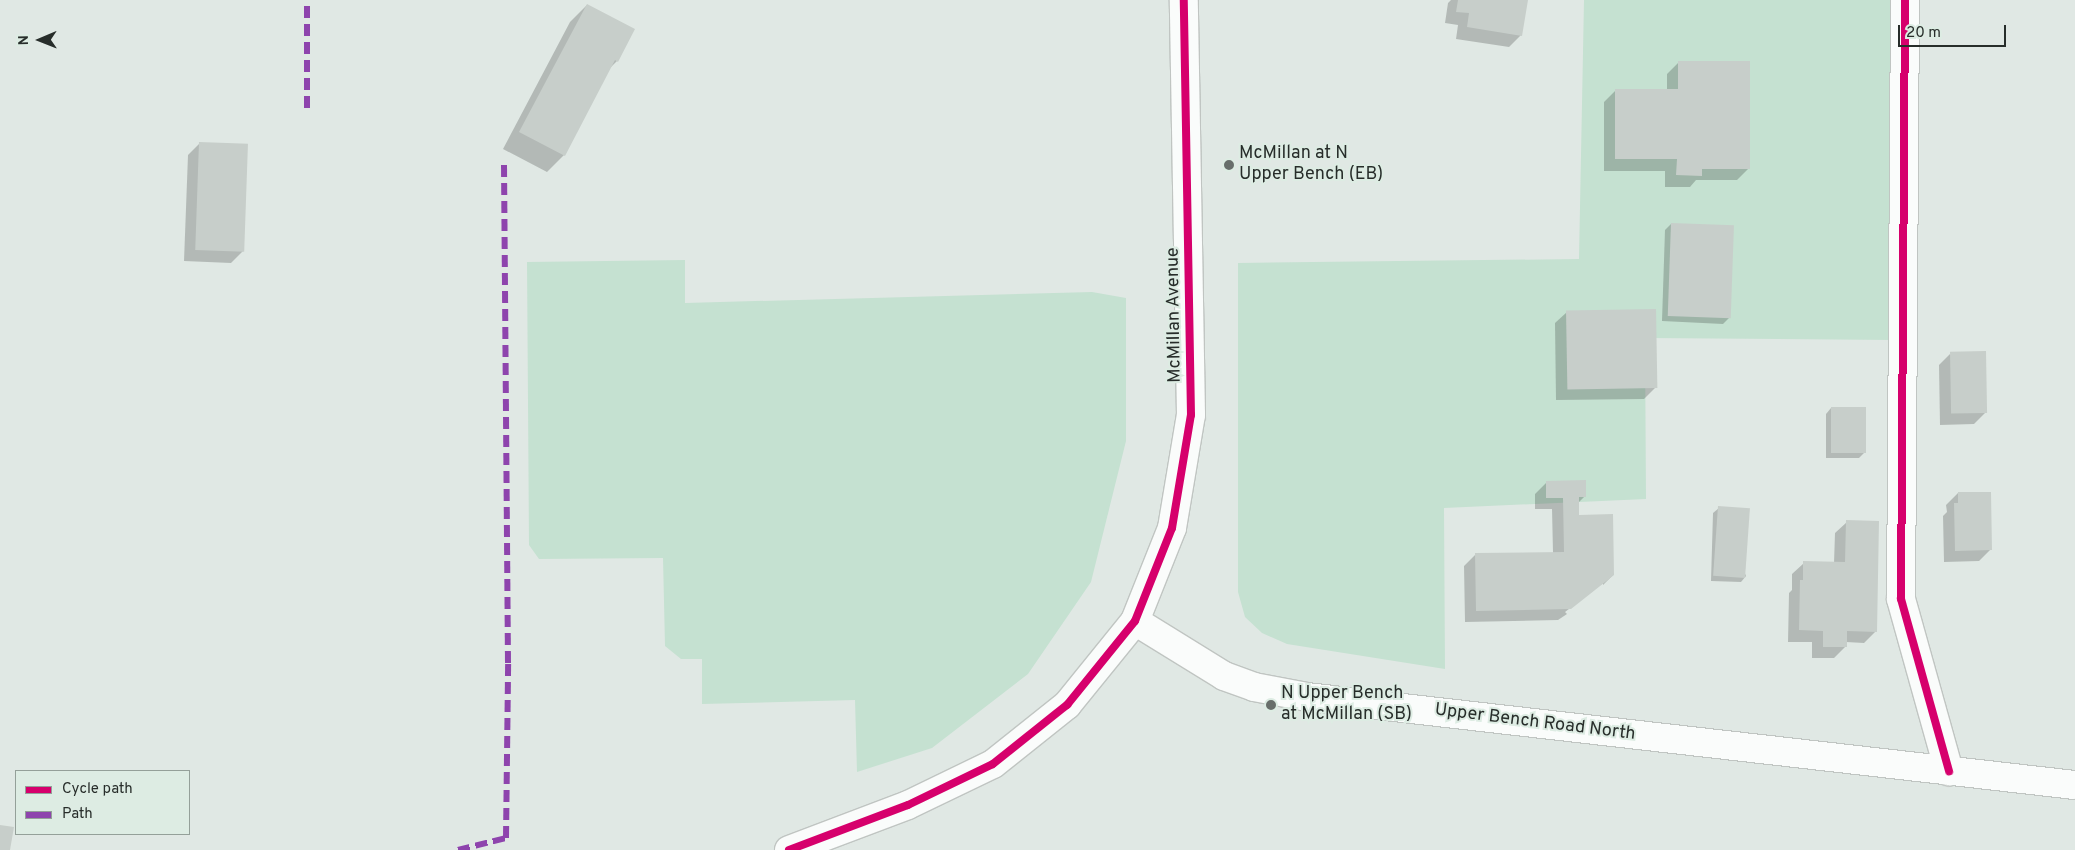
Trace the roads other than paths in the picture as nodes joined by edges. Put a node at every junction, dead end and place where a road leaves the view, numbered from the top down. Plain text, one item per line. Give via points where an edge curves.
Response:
1 (1184, 0) edge
2 (1905, 0) edge
3 (1135, 621) junction
4 (1950, 771) junction
5 (2075, 785) edge
6 (789, 850) edge

1 - 3 main road, McMillan Avenue via 1191,415 1172,528
2 - 4 main road via 1901,599
3 - 4 main road, Upper Bench Road North via 1224,676 1254,687 1307,697
3 - 6 main road via 1067,705 993,764 908,805
4 - 5 main road, Upper Bench Road North

